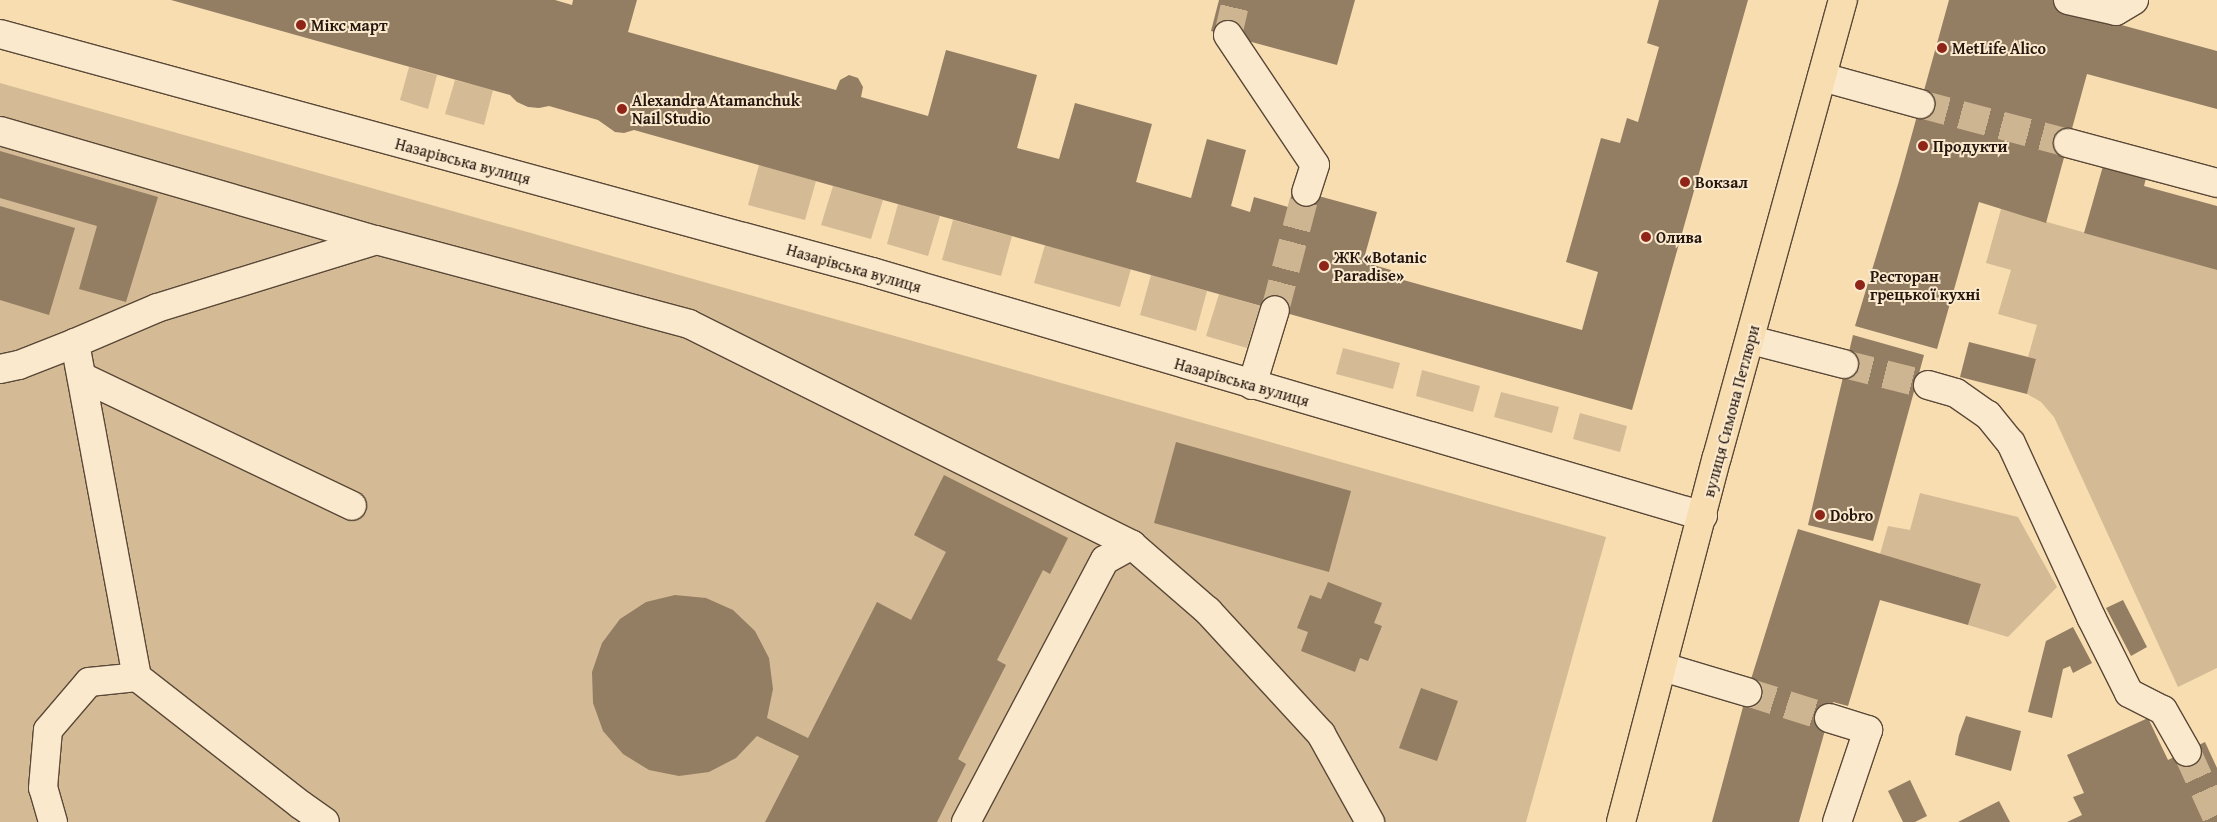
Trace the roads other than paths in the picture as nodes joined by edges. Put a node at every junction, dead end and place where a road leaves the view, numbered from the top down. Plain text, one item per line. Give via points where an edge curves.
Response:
1 (1843, 0) edge
2 (2068, 0) edge
3 (2134, 0) edge
4 (0, 34) edge
5 (1228, 35) dead end
6 (1822, 77) junction
7 (1920, 104) tunnel mouth
8 (0, 131) edge
9 (2068, 143) tunnel mouth
10 (2217, 182) edge
11 (1306, 192) tunnel mouth
12 (376, 240) junction
13 (1275, 310) tunnel mouth
14 (1751, 340) junction
15 (76, 343) junction
16 (1844, 364) tunnel mouth
17 (0, 369) edge
18 (82, 377) junction
19 (1252, 385) junction
20 (1928, 385) tunnel mouth
21 (352, 506) dead end
22 (1703, 516) junction
23 (1132, 545) junction
24 (1663, 667) junction
25 (137, 677) junction
26 (1747, 692) tunnel mouth
27 (1829, 718) tunnel mouth
28 (2187, 752) tunnel mouth
29 (53, 822) edge
30 (325, 822) edge
31 (966, 822) edge
32 (1370, 822) edge
33 (1621, 822) edge
34 (1837, 822) edge

1 - 6 main road, вулиця Симона Петлюри
2 - 3 street via 2116,11
4 - 19 street, Назарівська вулиця via 872,272
5 - 11 street via 1315,165
6 - 7 street
6 - 14 main road, вулиця Симона Петлюри
8 - 12 street
9 - 10 street
12 - 15 street via 157,308
12 - 23 street via 688,324
13 - 19 street
14 - 16 street
14 - 22 main road, вулиця Симона Петлюри
15 - 17 street
15 - 18 street
18 - 21 street
18 - 25 street
19 - 22 street, Назарівська вулиця
20 - 28 street via 1956,393 1988,415 2010,443 2129,693 2163,710
22 - 24 main road, вулиця Симона Петлюри
23 - 31 street via 1105,560
23 - 32 street via 1208,611 1321,734
24 - 26 street
24 - 33 main road, вулиця Симона Петлюри
25 - 29 street via 89,682 48,730 43,788
25 - 30 street
27 - 34 street via 1868,730

